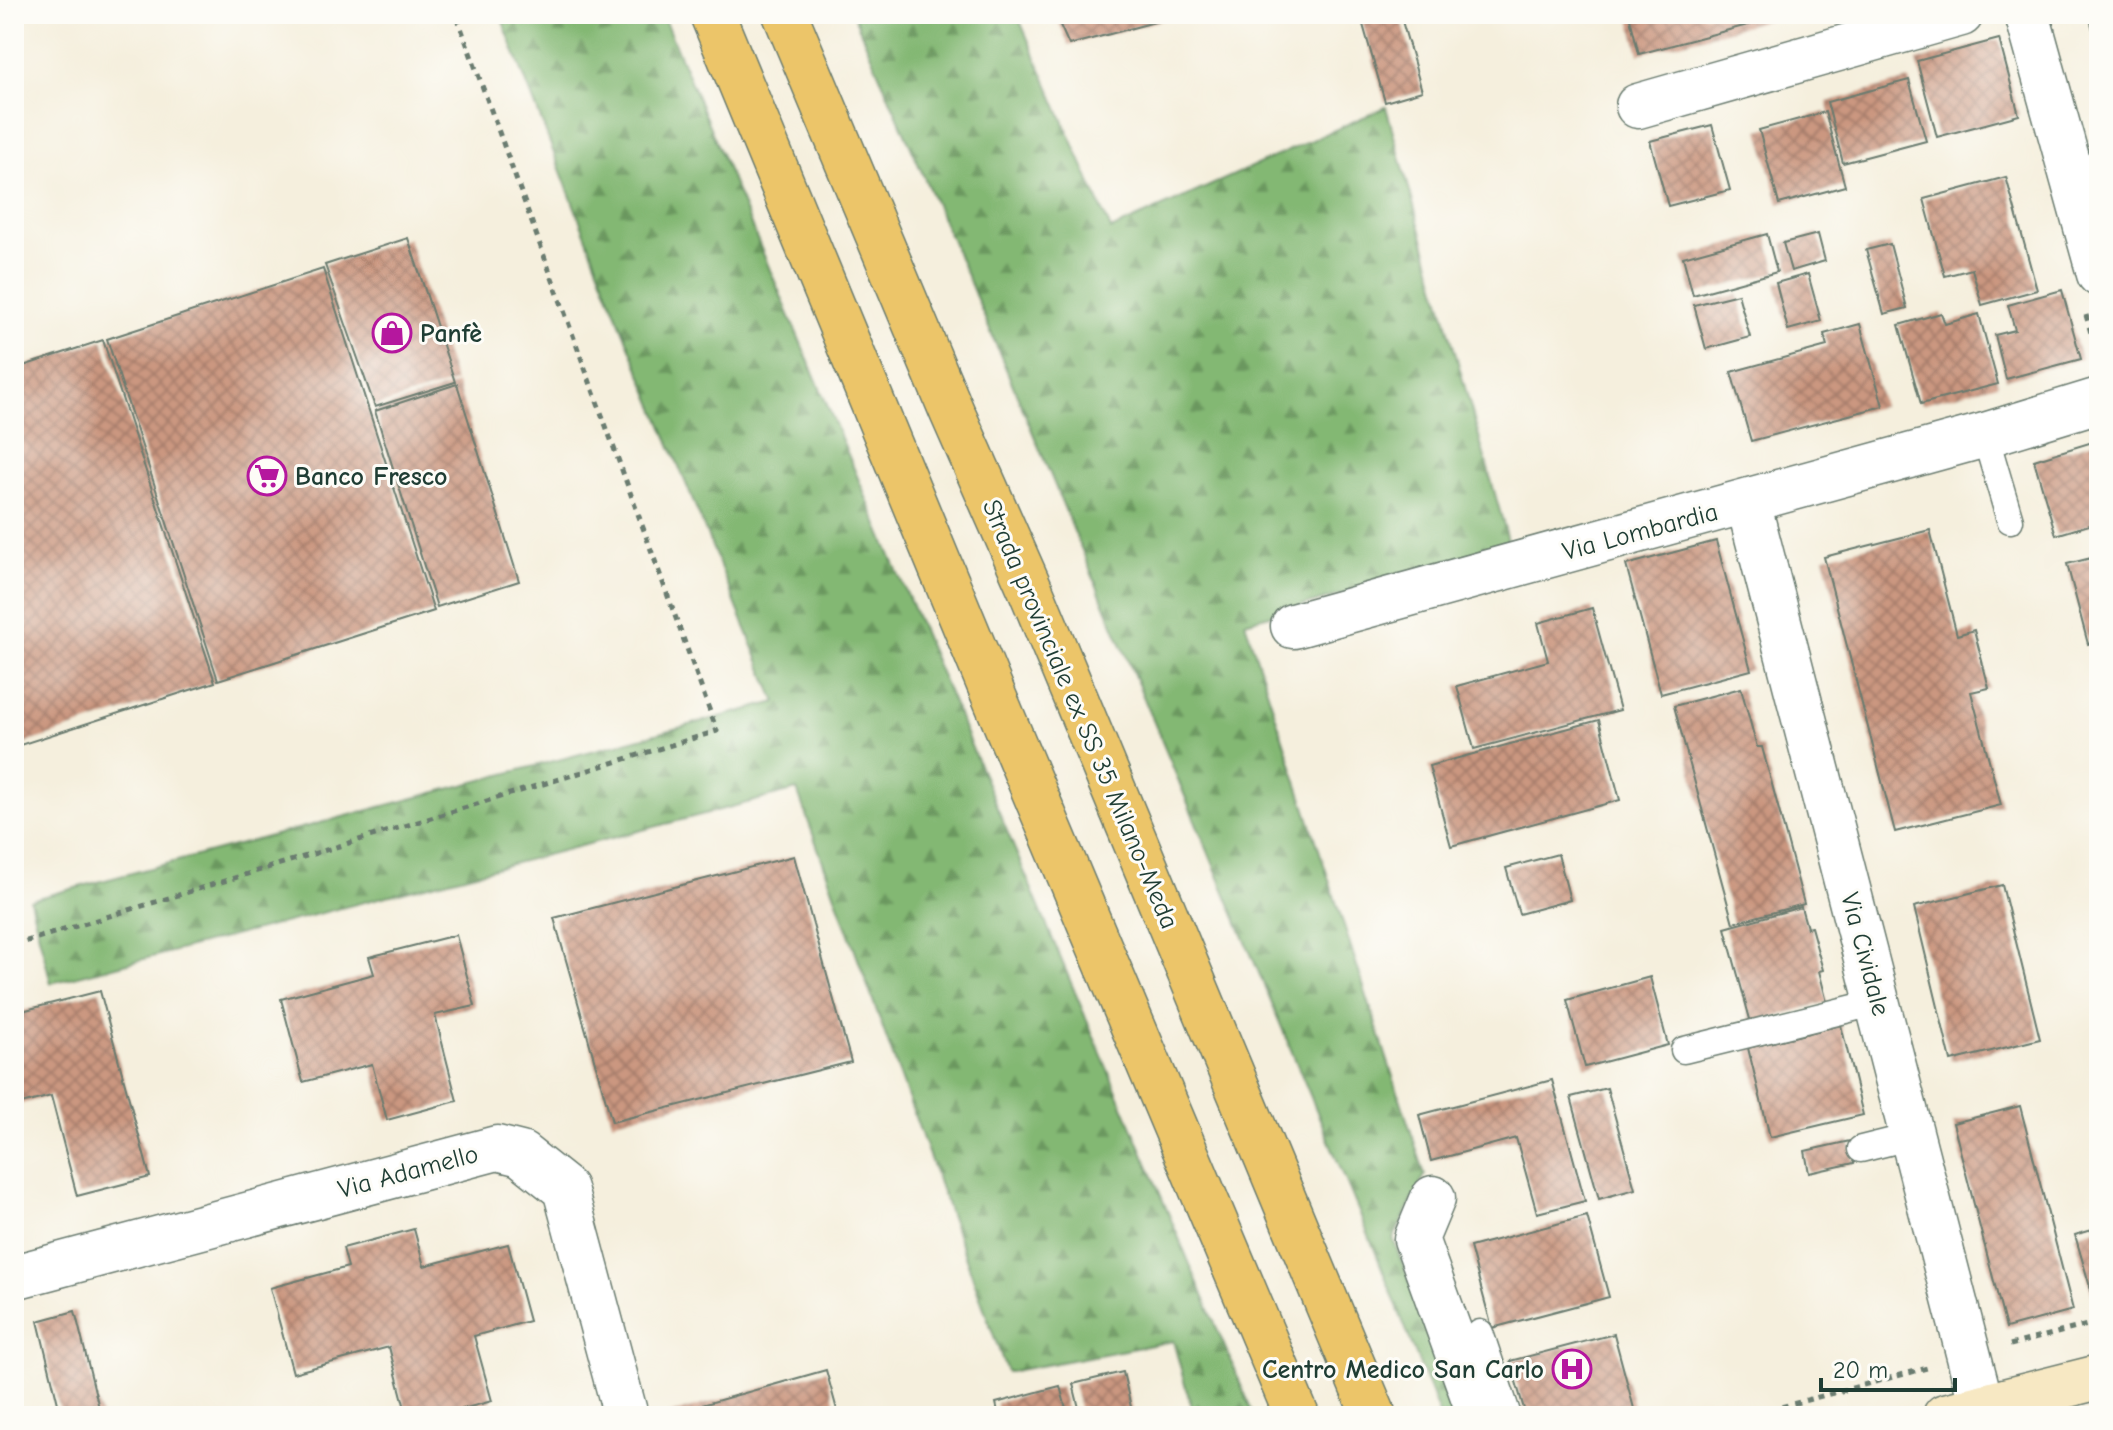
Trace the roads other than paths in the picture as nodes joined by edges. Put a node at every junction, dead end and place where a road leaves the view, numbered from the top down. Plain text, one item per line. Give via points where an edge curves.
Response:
1 (712, 14) edge
2 (785, 14) edge
3 (1961, 14) edge
4 (2027, 14) edge
5 (1638, 106) dead end
6 (2099, 274) edge
7 (2099, 400) edge
8 (1985, 435) junction
9 (1748, 502) junction
10 (2010, 520) dead end
11 (1293, 626) dead end
12 (1878, 1002) junction
13 (1684, 1050) dead end
14 (1913, 1136) junction
15 (1861, 1149) dead end
16 (1433, 1198) dead end
17 (14, 1277) edge
18 (1480, 1333) dead end
19 (2099, 1377) edge
20 (1295, 1412) edge
21 (1971, 1413) edge
22 (626, 1416) edge
23 (1374, 1416) edge
24 (1480, 1416) edge
25 (1508, 1416) edge

1 - 20 highway
2 - 23 highway, Strada provinciale ex SS 35 Milano-Meda
3 - 5 street
4 - 6 street
7 - 8 street, Via Lombardia
8 - 9 street, Via Lombardia
8 - 10 lane
9 - 11 street, Via Lombardia
9 - 12 street, Via Cividale
12 - 13 lane
12 - 14 street, Via Cividale
14 - 15 lane
14 - 21 street, Via Cividale
16 - 24 street via 1416,1239
17 - 22 street, Via Adamello via 497,1148 521,1154 565,1189
18 - 25 lane
19 - 21 street

